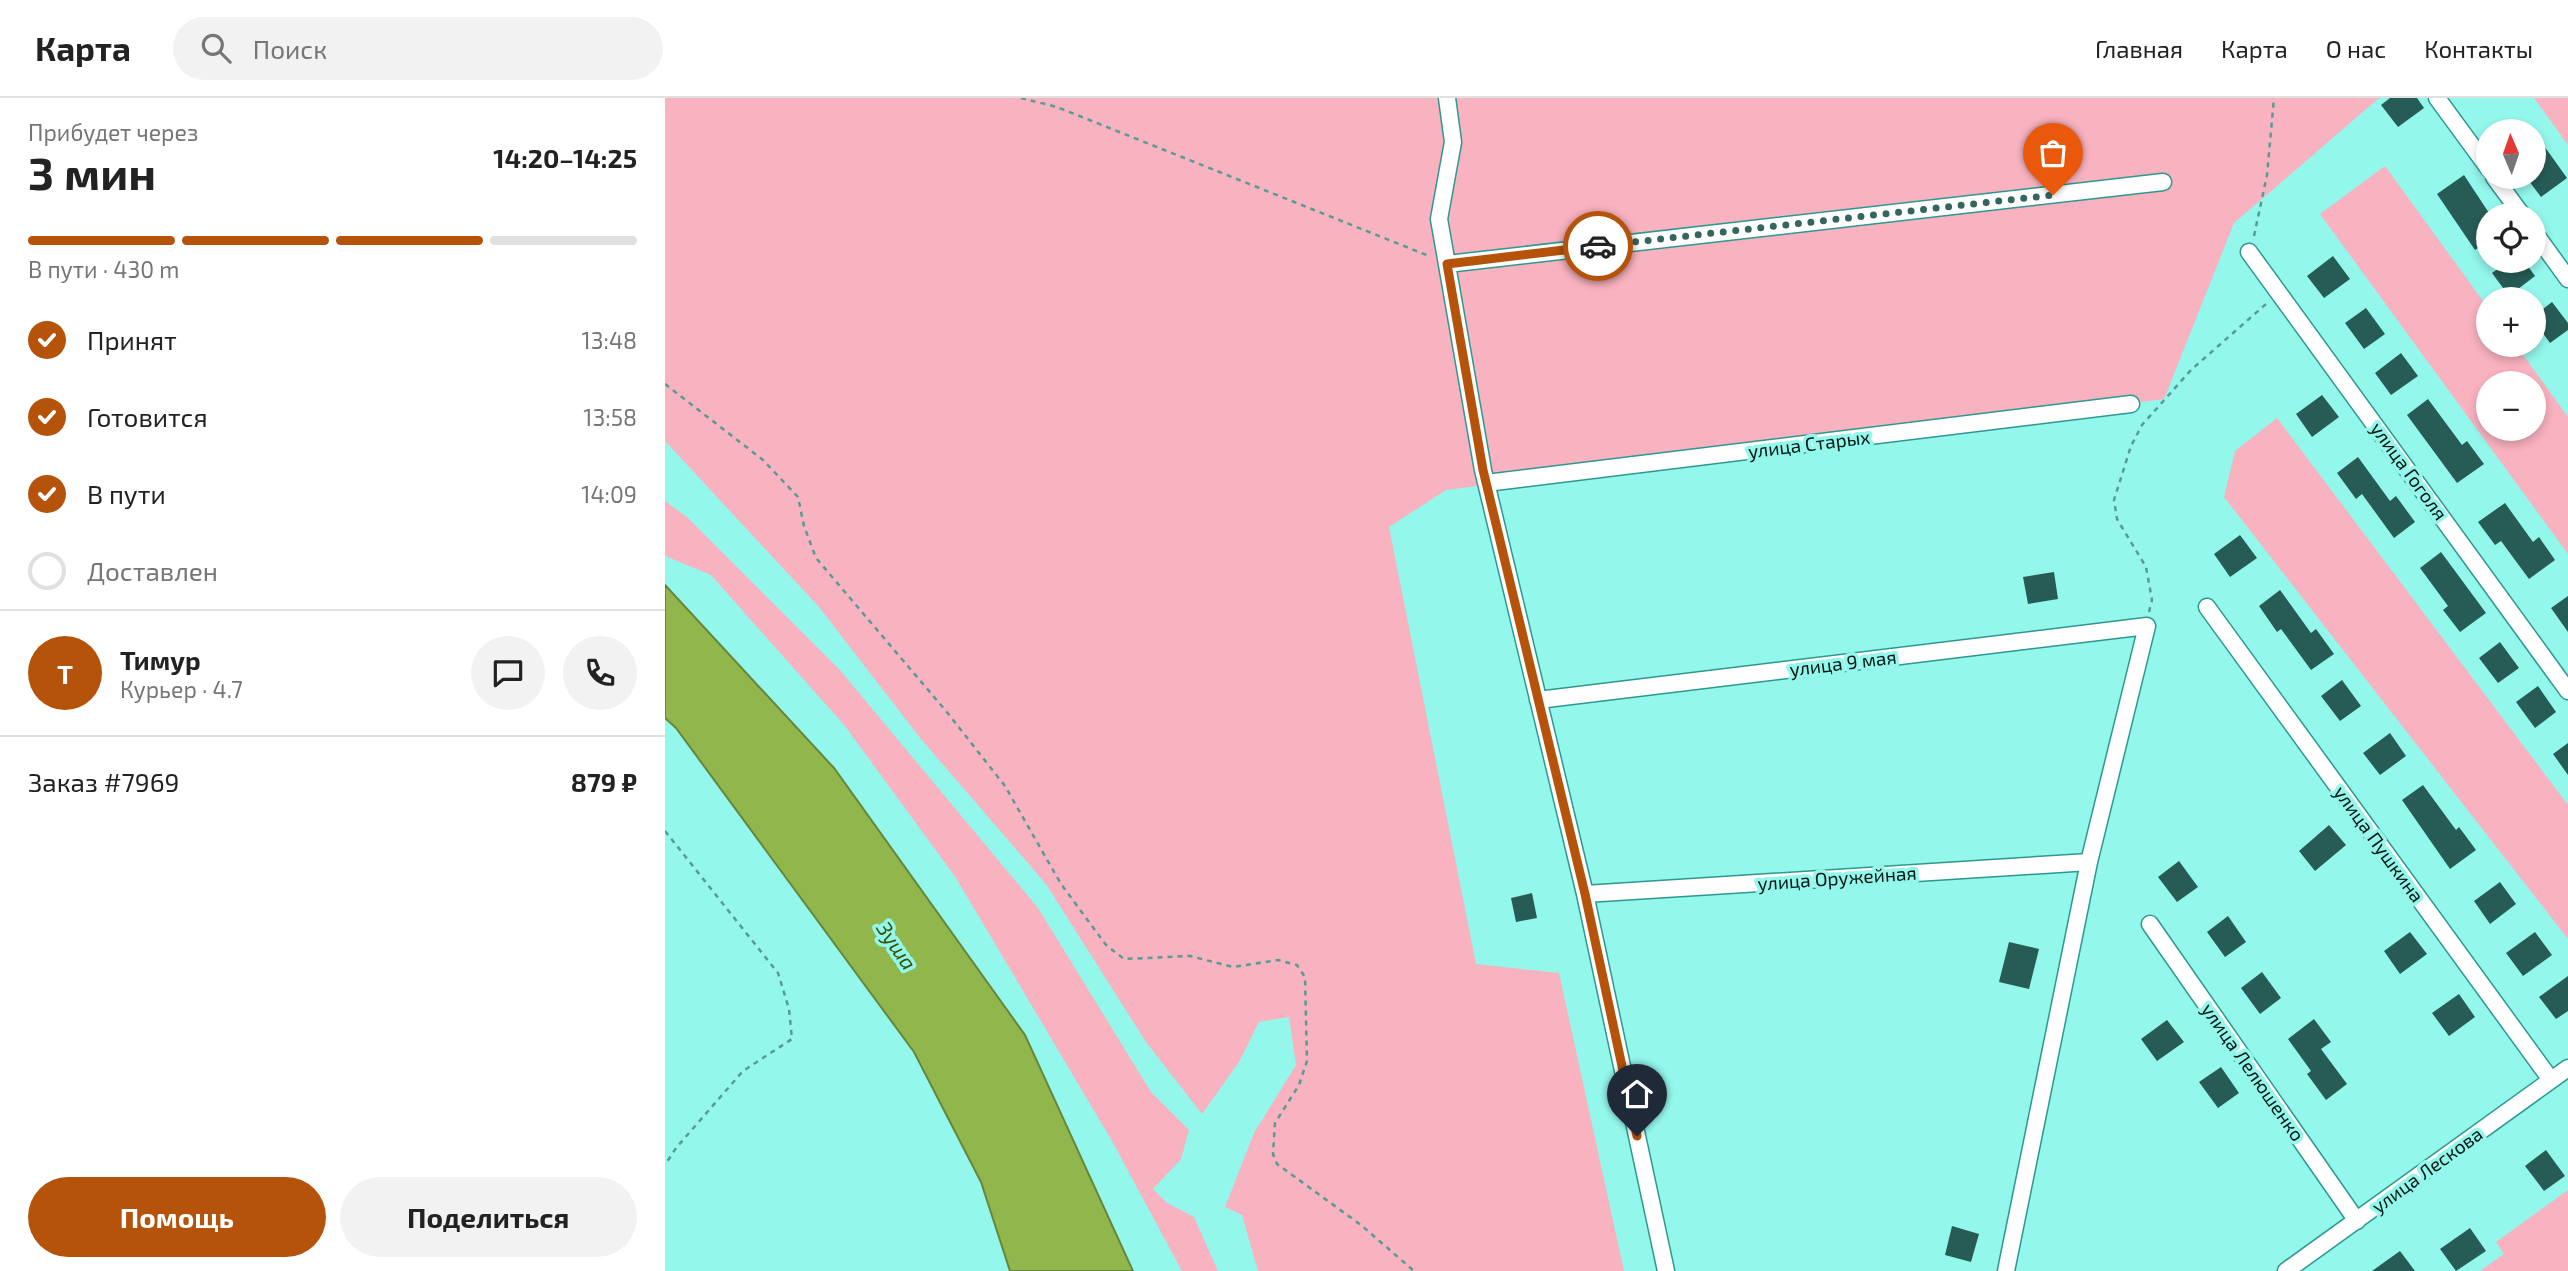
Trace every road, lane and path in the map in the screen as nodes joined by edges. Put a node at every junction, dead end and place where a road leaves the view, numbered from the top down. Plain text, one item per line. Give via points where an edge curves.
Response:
1 (1021, 98) edge
2 (1447, 98) edge
3 (2274, 98) edge
4 (2437, 98) edge
5 (2476, 151) edge
6 (2163, 182) dead end
7 (2546, 249) edge
8 (2249, 252) joint
9 (1447, 264) junction
10 (2568, 279) edge
11 (2279, 293) junction
12 (665, 384) edge
13 (2131, 404) dead end
14 (1486, 483) junction
15 (2207, 607) dead end
16 (2147, 626) junction
17 (2568, 691) edge
18 (1538, 700) junction
19 (665, 831) edge
20 (2089, 862) junction
21 (1585, 894) junction
22 (2150, 924) dead end
23 (2568, 1068) edge
24 (2551, 1080) junction
25 (665, 1165) edge
26 (2357, 1221) junction
27 (1414, 1271) edge
28 (1666, 1271) edge
29 (2006, 1271) edge
30 (2286, 1271) edge

1 - 9 path via 1057,107
2 - 9 street via 1453,142 1439,219
3 - 8 path via 2262,212
4 - 5 street
6 - 9 street
7 - 10 street
8 - 11 street, улица Гоголя
9 - 14 street
11 - 16 path via 2191,370 2142,425 2131,446 2113,500 2117,519 2146,567 2152,600
11 - 17 street, улица Гоголя
12 - 27 path via 763,460 798,497 816,558 1005,786 1061,884 1107,945 1124,959 1190,956 1233,967 1277,960 1297,965 1305,977 1307,1061 1299,1085 1275,1123 1273,1154 1277,1164 1361,1225
13 - 14 street, улица Старых
14 - 18 street
15 - 24 street, улица Пушкина
16 - 18 street, улица 9 мая
16 - 20 street
18 - 21 street
19 - 25 path via 778,973 792,1039 743,1071
20 - 21 street, улица Оружейная
20 - 29 street
21 - 28 street
22 - 26 street, улица Лелюшенко
23 - 24 street, улица Лескова
24 - 26 street, улица Лескова
26 - 30 street, улица Лескова

